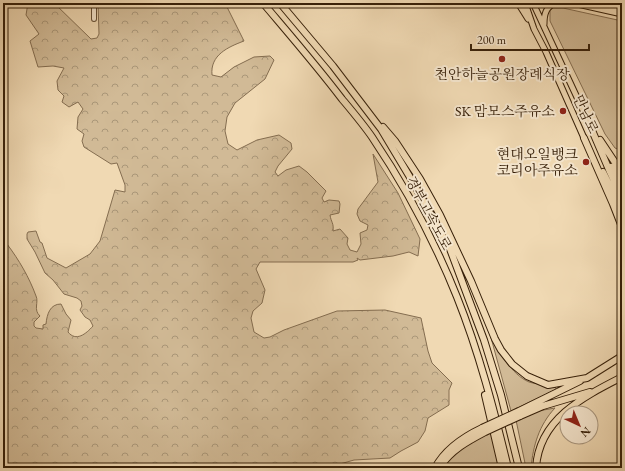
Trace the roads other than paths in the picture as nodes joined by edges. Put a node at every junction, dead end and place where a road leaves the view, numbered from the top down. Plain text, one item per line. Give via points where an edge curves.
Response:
1 (92, 3) edge
2 (264, 3) edge
3 (280, 3) edge
4 (518, 3) edge
5 (525, 3) edge
6 (533, 3) edge
7 (555, 3) edge
8 (573, 3) edge
9 (593, 3) edge
10 (614, 3) edge
11 (622, 5) edge
12 (622, 10) edge
13 (622, 14) edge
14 (94, 20) dead end
15 (534, 29) junction
16 (545, 29) junction
17 (333, 66) junction
18 (588, 121) junction
19 (584, 138) junction
20 (622, 173) edge
21 (622, 184) edge
22 (622, 198) edge
23 (613, 204) junction
24 (622, 210) edge
25 (622, 220) edge
26 (622, 227) edge
27 (476, 350) junction
28 (622, 356) edge
29 (622, 361) edge
30 (622, 377) edge
31 (587, 378) junction
32 (598, 389) junction
33 (520, 414) junction
34 (484, 430) junction
35 (435, 468) edge
36 (439, 468) edge
37 (502, 468) edge
38 (508, 468) edge
39 (519, 468) edge
40 (536, 468) edge

1 - 14 street
2 - 27 highway, 경부고속도로 via 371,136 401,184 438,254
3 - 17 highway, 경부고속도로
4 - 15 main road
5 - 15 main road, 만남로
6 - 16 main road, 만남로
7 - 16 main road via 546,11
8 - 13 main road
9 - 12 main road
10 - 11 main road
15 - 19 main road, 만남로
16 - 18 main road, 만남로
17 - 31 highway via 395,141 420,179 454,244 495,339 506,358 520,372 548,385
17 - 39 highway, 경부고속도로 via 381,129 450,249 484,340
18 - 20 highway
18 - 21 highway
18 - 22 highway, 만남로
19 - 23 highway
19 - 24 highway, 만남로
23 - 25 highway
23 - 26 highway
27 - 37 highway
27 - 38 highway, 경부고속도로
28 - 31 highway
29 - 31 highway
30 - 32 highway
31 - 33 highway
32 - 33 highway
32 - 40 highway via 567,410 550,426 542,443
33 - 34 highway, bridge
34 - 35 highway via 468,435 454,445
34 - 36 highway via 458,447

